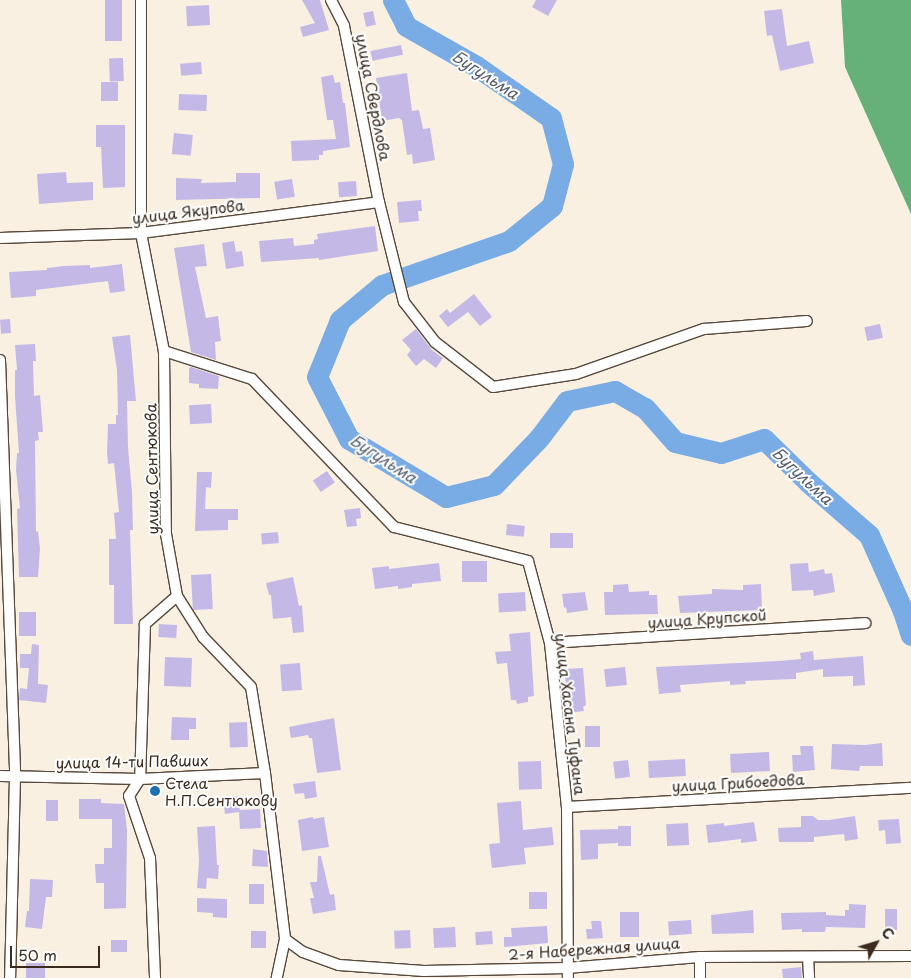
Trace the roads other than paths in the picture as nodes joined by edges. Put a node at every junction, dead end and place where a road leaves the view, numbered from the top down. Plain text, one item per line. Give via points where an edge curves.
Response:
1 (140, 0) edge
2 (331, 0) edge
3 (379, 202) junction
4 (141, 233) junction
5 (0, 238) edge
6 (807, 321) dead end
7 (164, 351) junction
8 (0, 360) edge
9 (177, 596) junction
10 (866, 623) dead end
11 (550, 643) junction
12 (265, 773) junction
13 (0, 776) edge
14 (15, 777) junction
15 (140, 779) junction
16 (911, 788) edge
17 (568, 807) junction
18 (285, 940) junction
19 (700, 956) junction
20 (911, 956) edge
21 (808, 958) junction
22 (568, 973) edge
23 (424, 975) edge
24 (10, 978) edge
25 (155, 978) edge
26 (277, 978) edge
27 (700, 978) edge
28 (809, 978) edge

1 - 4 street, улица Сентюкова
2 - 3 street, улица Свердлова via 344,26
3 - 4 street, улица Якупова
3 - 6 street, улица Свердлова via 404,302 435,342 493,387 576,374 704,329
4 - 5 street, улица Якупова
4 - 7 street, улица Сентюкова
7 - 9 street, улица Сентюкова via 166,534
7 - 11 street, улица Хасана Туфана via 252,379 394,527 528,561
8 - 14 street
9 - 12 street via 203,637 251,687
9 - 15 street via 146,624
10 - 11 street, улица Крупской
11 - 17 street, улица Хасана Туфана
12 - 15 street, улица 14-ти Павших
12 - 18 street
13 - 14 street, улица 14-ти Павших
14 - 15 street, улица 14-ти Павших
14 - 24 street
15 - 25 street via 129,796 150,858
16 - 17 street, улица Грибоедова
17 - 22 street, улица Хасана Туфана
18 - 23 street, 2-я Набережная улица via 303,952 339,965
18 - 26 street
19 - 21 street, 2-я Набережная улица
19 - 22 street, 2-я Набережная улица
19 - 27 street
20 - 21 street, 2-я Набережная улица
21 - 28 street
22 - 23 street, 2-я Набережная улица

